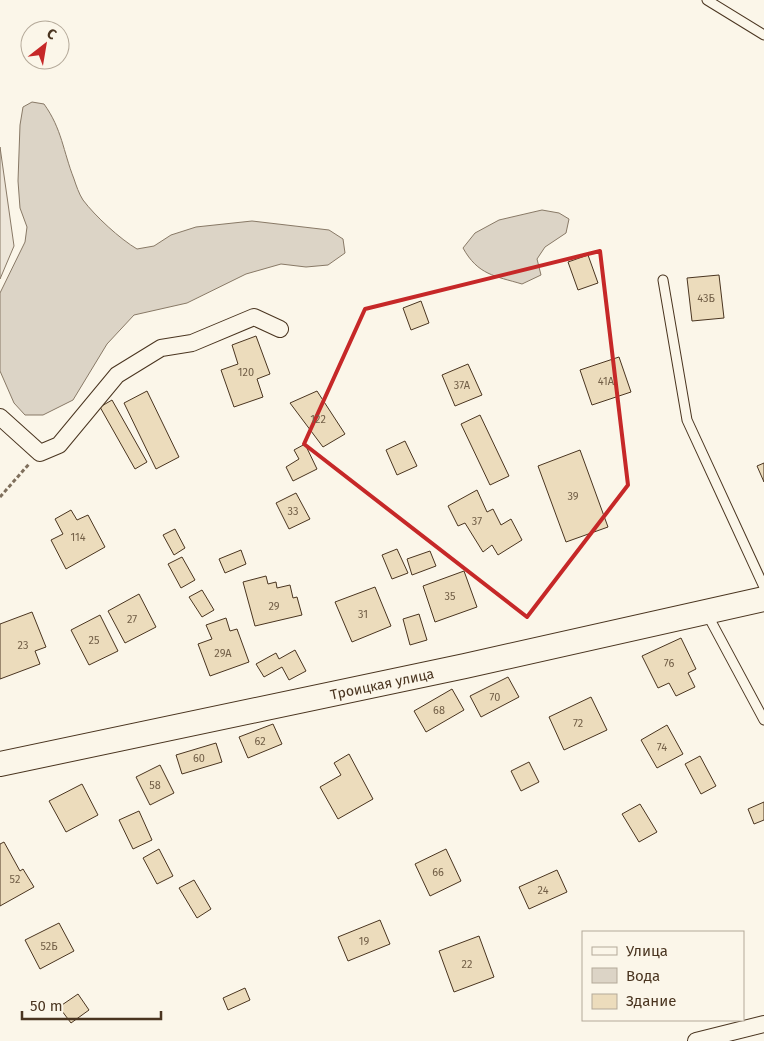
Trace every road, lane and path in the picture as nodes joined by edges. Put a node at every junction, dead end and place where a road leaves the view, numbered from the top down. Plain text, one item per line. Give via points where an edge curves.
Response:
1 (707, 0) edge
2 (764, 35) edge
3 (663, 280) dead end
4 (280, 329) dead end
5 (0, 417) edge
6 (40, 453) junction
7 (0, 497) edge
8 (764, 587) edge
9 (764, 599) edge
10 (706, 612) junction
11 (764, 720) edge
12 (0, 764) edge
13 (764, 1024) edge
14 (696, 1041) edge

1 - 2 lane
3 - 8 lane via 687,420
4 - 6 street via 254,317 192,344 161,348 117,374 59,445
5 - 6 street
6 - 7 path
9 - 10 street, Троицкая улица
10 - 11 lane
10 - 12 street, Троицкая улица
13 - 14 street

